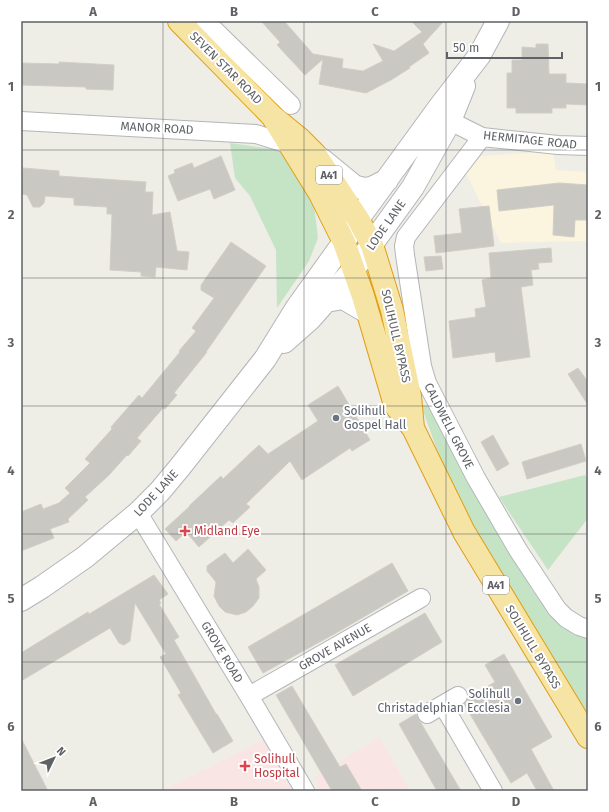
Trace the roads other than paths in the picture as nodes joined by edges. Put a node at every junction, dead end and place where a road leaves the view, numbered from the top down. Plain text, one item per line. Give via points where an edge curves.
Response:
1 (179, 21) edge
2 (205, 21) edge
3 (498, 21) edge
4 (471, 66) junction
5 (291, 105) dead end
6 (272, 116) junction
7 (21, 121) edge
8 (450, 121) junction
9 (482, 137) junction
10 (290, 145) junction
11 (588, 146) edge
12 (315, 154) junction
13 (387, 180) junction
14 (358, 219) junction
15 (344, 242) junction
16 (372, 245) junction
17 (354, 269) junction
18 (326, 301) junction
19 (368, 312) junction
20 (265, 359) junction
21 (413, 428) junction
22 (138, 513) junction
23 (421, 598) dead end
24 (21, 600) edge
25 (588, 629) edge
26 (249, 696) junction
27 (427, 714) dead end
28 (588, 737) edge
29 (304, 791) edge
30 (493, 791) edge

1 - 6 highway, SEVEN STAR ROAD / A41
2 - 5 street, SEVEN STAR ROAD
3 - 4 main road, LODE LANE
4 - 8 main road, LODE LANE
4 - 13 main road, LODE LANE
6 - 10 highway, SEVEN STAR ROAD / A41
6 - 12 highway, SEVEN STAR ROAD / A41
7 - 10 street, MANOR ROAD via 256,134
8 - 9 street, HERMITAGE ROAD
8 - 16 main road, LODE LANE via 413,187
9 - 11 street, HERMITAGE ROAD via 558,146
9 - 25 street, CALDWELL GROVE via 406,237 405,255 422,366 427,383 472,471 518,550 557,610 579,626
10 - 15 highway, SEVEN STAR ROAD / A41 via 320,194
12 - 13 main road via 354,186 370,189
12 - 14 highway, SEVEN STAR ROAD / A41
13 - 14 main road, LODE LANE
14 - 15 main road, LODE LANE
14 - 16 highway, SEVEN STAR ROAD / A41
15 - 17 highway, SEVEN STAR ROAD / A41
15 - 20 main road, LODE LANE via 296,309
16 - 17 main road, LODE LANE
16 - 21 highway, SOLIHULL BYPASS / A41 via 396,323 410,396
17 - 18 main road, LODE LANE
17 - 19 highway, SOLIHULL BYPASS / A41
18 - 19 main road via 343,298
18 - 20 main road, LODE LANE via 310,319
19 - 21 highway, SOLIHULL BYPASS / A41 via 395,405
20 - 22 main road, LODE LANE via 180,467
21 - 28 highway, SOLIHULL BYPASS / A41 via 464,532
22 - 24 main road, LODE LANE via 85,557
22 - 26 street, GROVE ROAD
23 - 26 street, GROVE AVENUE
26 - 29 street, GROVE ROAD
27 - 30 street via 450,700

